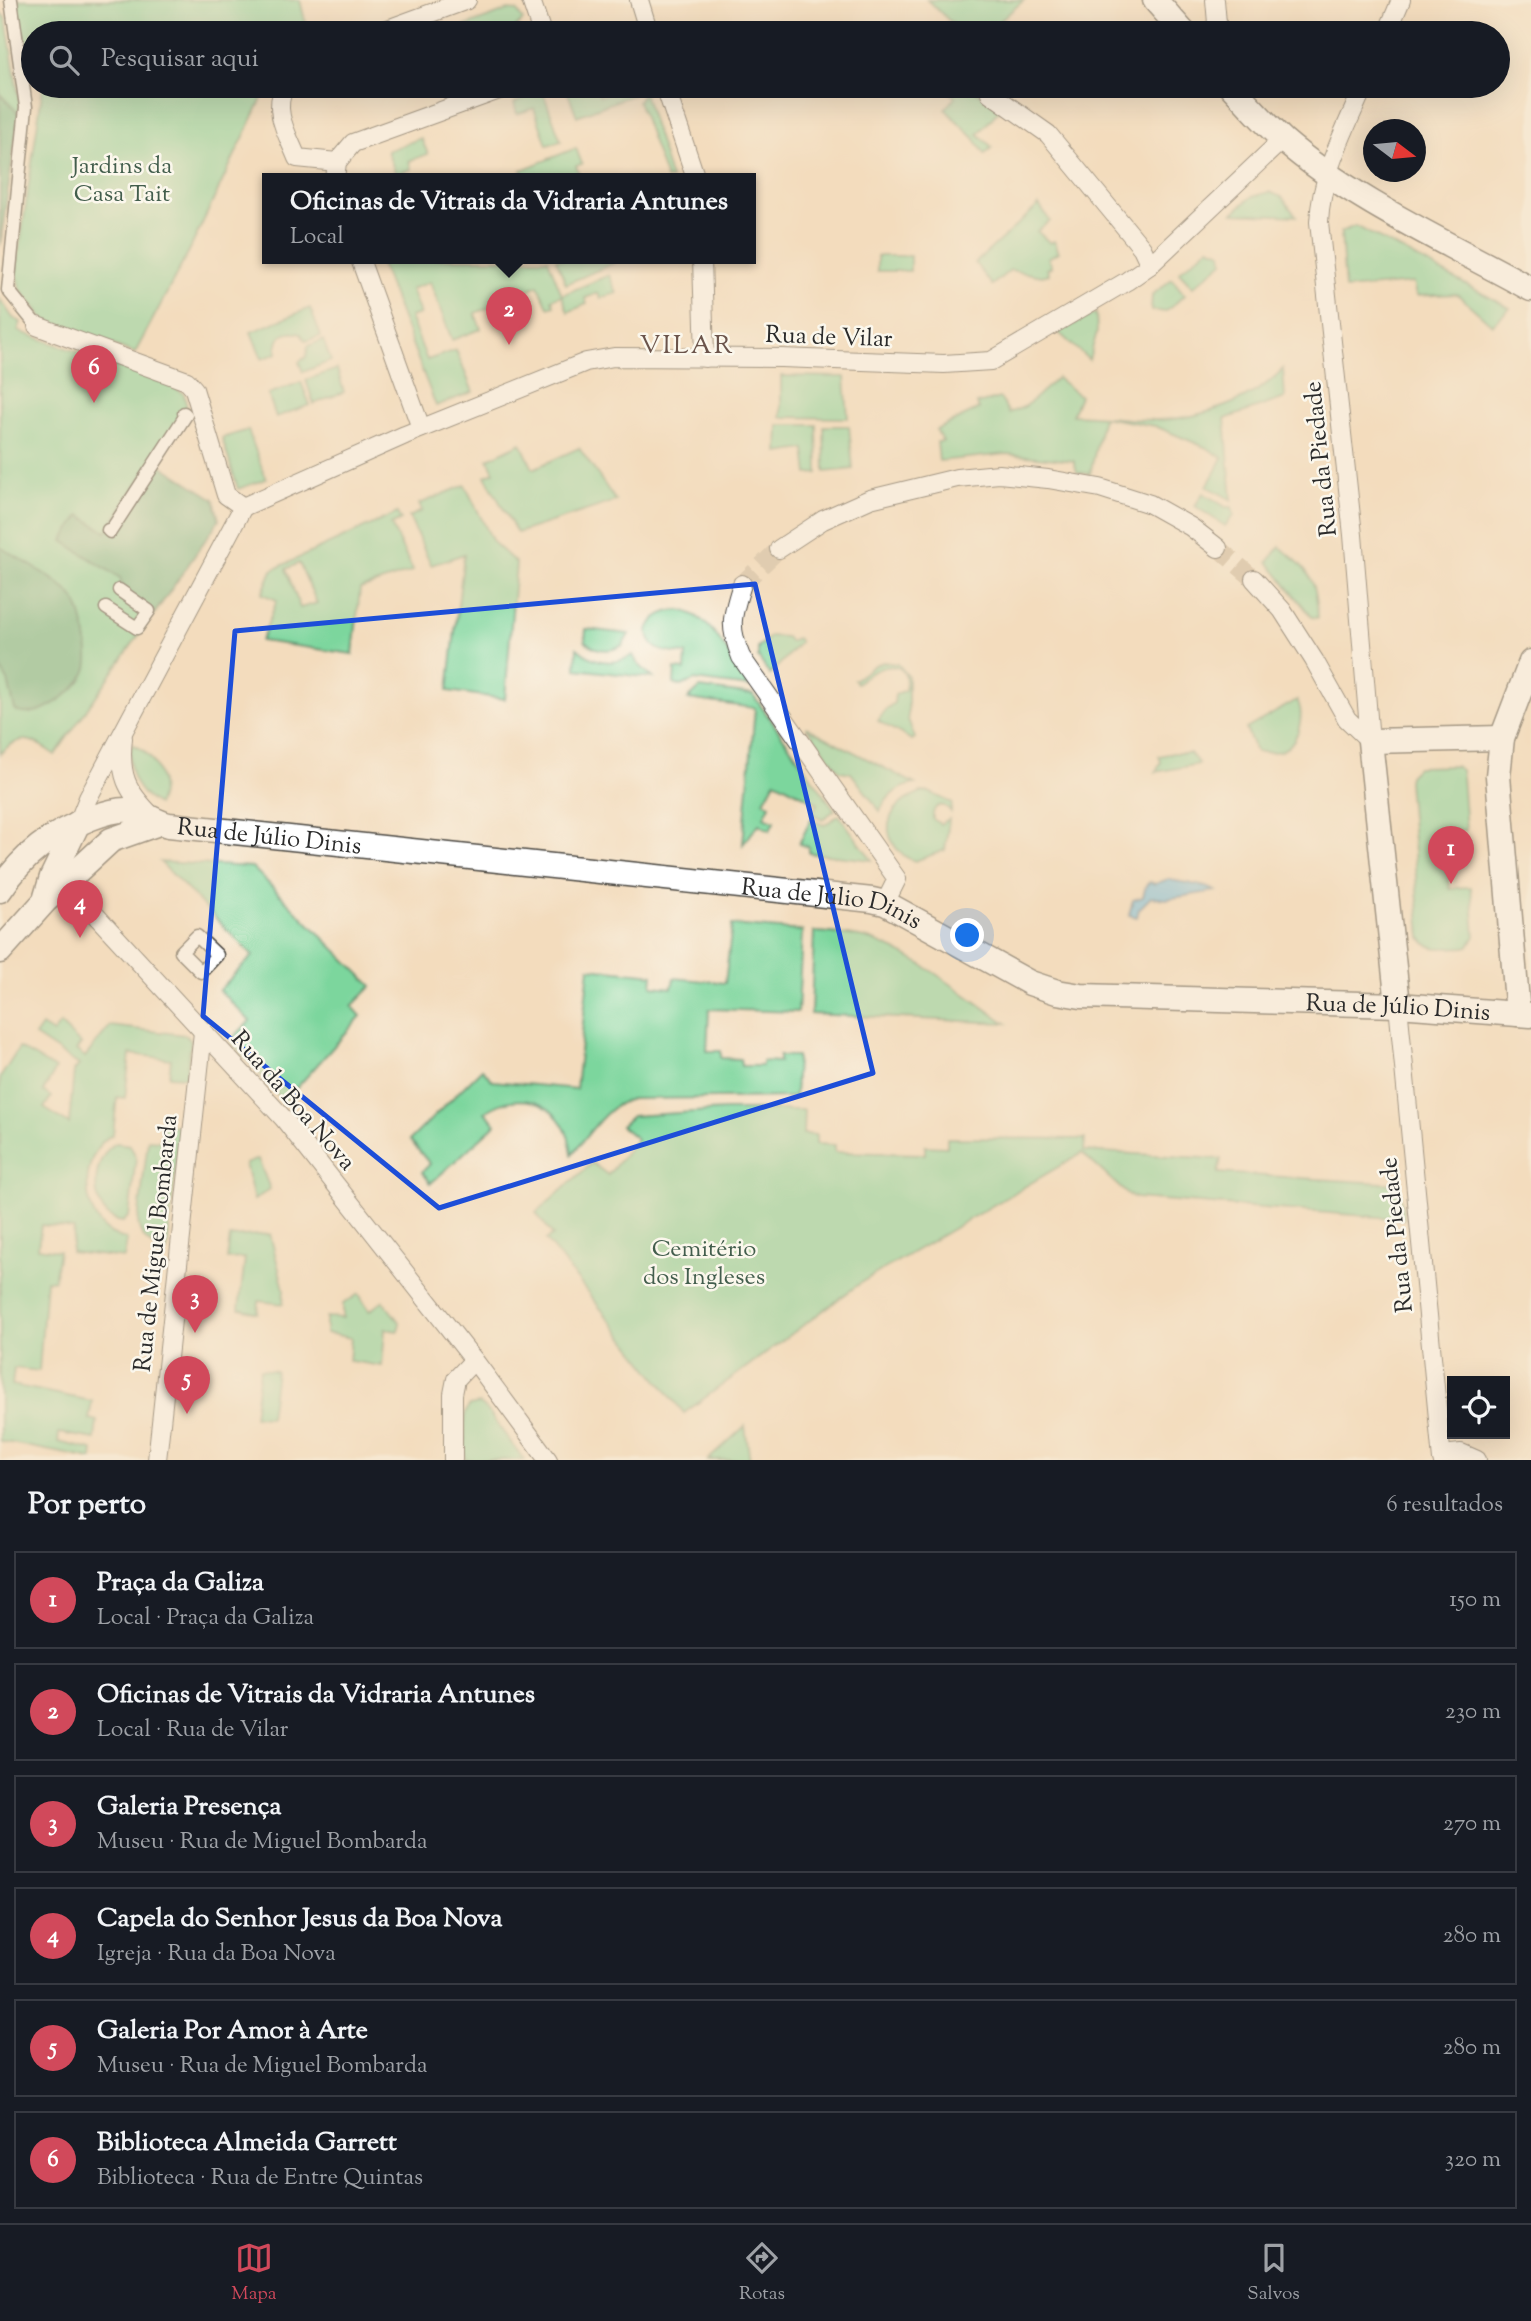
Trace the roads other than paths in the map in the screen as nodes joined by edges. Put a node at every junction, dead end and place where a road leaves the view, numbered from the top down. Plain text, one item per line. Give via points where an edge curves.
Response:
1 (12, 0) edge
2 (467, 0) edge
3 (531, 0) edge
4 (639, 0) edge
5 (1154, 0) edge
6 (1215, 0) edge
7 (1401, 0) edge
8 (410, 21) edge
9 (538, 21) edge
10 (645, 21) edge
11 (1173, 21) edge
12 (1217, 21) edge
13 (1392, 21) edge
14 (21, 69) edge
15 (25, 98) edge
16 (279, 98) edge
17 (476, 98) edge
18 (669, 98) edge
19 (997, 98) edge
20 (1243, 98) edge
21 (1359, 98) edge
22 (1283, 139) junction
23 (336, 171) edge
24 (694, 173) edge
25 (1327, 174) junction
26 (362, 264) edge
27 (702, 264) edge
28 (1150, 265) junction
29 (1531, 289) edge
30 (37, 326) joint
31 (705, 358) junction
32 (184, 413) dead end
33 (421, 428) junction
34 (243, 507) junction
35 (108, 530) dead end
36 (1218, 548) tunnel mouth
37 (779, 549) tunnel mouth
38 (1254, 579) tunnel mouth
39 (742, 584) tunnel mouth
40 (119, 590) dead end
41 (106, 608) dead end
42 (1531, 662) edge
43 (124, 730) junction
44 (1502, 738) junction
45 (1370, 741) junction
46 (78, 823) junction
47 (159, 823) junction
48 (65, 883) junction
49 (0, 890) edge
50 (45, 901) junction
51 (885, 903) junction
52 (0, 951) edge
53 (1398, 1005) junction
54 (1525, 1014) edge
55 (203, 1032) junction
56 (474, 1360) junction
57 (1442, 1457) edge
58 (158, 1460) edge
59 (453, 1460) edge
60 (548, 1460) edge
61 (1477, 1460) edge

1 - 14 street
2 - 8 street
3 - 9 street
4 - 10 street
5 - 11 main road
6 - 12 street
7 - 13 street
15 - 30 street via 8,290
16 - 23 street via 278,112 297,158
17 - 23 street via 353,143
18 - 24 street
19 - 28 street via 1048,134 1142,248
20 - 22 main road
21 - 25 street, Rua da Piedade
22 - 25 main road
22 - 28 street, Rua de Vilar
25 - 29 main road
25 - 45 street, Rua da Piedade via 1319,222
26 - 33 street
27 - 31 street
28 - 31 street, Rua de Vilar via 991,361
30 - 34 street via 194,388 226,495
31 - 33 street, Rua de Vilar via 614,357 586,362
32 - 35 street
33 - 34 street, Rua de Vilar
34 - 43 street
36 - 37 street via 1150,504 1100,488 999,474 957,478 870,499 823,520
38 - 45 street via 1282,610 1347,719
39 - 51 street via 733,611 732,635 741,657 897,879
40 - 41 street via 149,611 137,628
42 - 44 main road
43 - 46 street
43 - 47 street via 122,772 129,790
44 - 45 main road
44 - 54 main road via 1498,776
45 - 53 main road
46 - 47 main road via 129,810
46 - 49 main road via 33,850
46 - 50 main road
47 - 48 main road via 111,840
47 - 51 main road, Rua de Júlio Dinis
48 - 50 main road
48 - 55 street, Rua da Boa Nova
50 - 52 main road
51 - 53 main road, Rua de Júlio Dinis via 1030,983 1058,992
53 - 54 main road, Rua de Júlio Dinis
53 - 57 street, Rua da Piedade
55 - 56 street, Rua da Boa Nova via 284,1119
55 - 58 street, Rua de Miguel Bombarda
56 - 59 street via 456,1379
56 - 60 street, Rua da Boa Nova
57 - 61 street via 1461,1453

